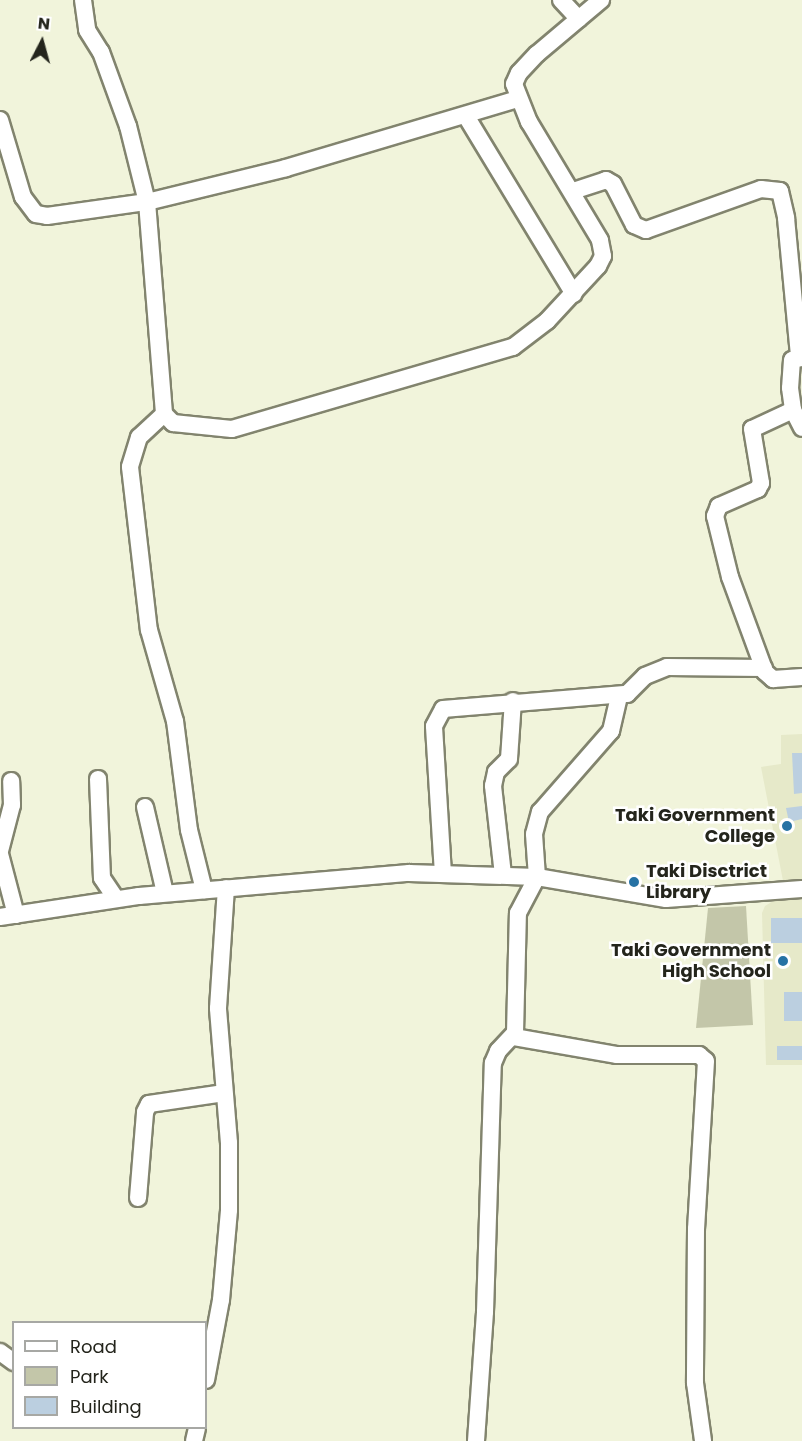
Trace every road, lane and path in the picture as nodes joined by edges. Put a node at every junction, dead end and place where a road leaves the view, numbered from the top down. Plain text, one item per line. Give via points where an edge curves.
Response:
1 (83, 0) edge
2 (561, 0) edge
3 (601, 0) edge
4 (579, 19) junction
5 (518, 99) junction
6 (466, 117) junction
7 (0, 120) edge
8 (573, 191) junction
9 (147, 202) junction
10 (574, 294) junction
11 (801, 357) edge
12 (793, 410) junction
13 (164, 414) junction
14 (802, 428) edge
15 (764, 668) junction
16 (802, 677) edge
17 (619, 695) junction
18 (513, 701) junction
19 (98, 780) dead end
20 (11, 781) dead end
21 (145, 807) dead end
22 (0, 852) edge
23 (442, 874) junction
24 (503, 875) junction
25 (537, 877) junction
26 (226, 888) junction
27 (802, 889) edge
28 (204, 890) junction
29 (165, 893) junction
30 (116, 899) junction
31 (8, 916) edge
32 (514, 1037) junction
33 (224, 1093) junction
34 (138, 1198) dead end
35 (207, 1375) edge
36 (476, 1441) edge
37 (703, 1441) edge

1 - 9 street via 87,30 101,52 128,126
2 - 4 street
3 - 4 street
4 - 5 street via 519,73 514,84
5 - 6 street
5 - 8 street
6 - 9 street
6 - 10 street
7 - 9 street via 23,197 36,214 47,216
8 - 10 street via 600,240 603,256
8 - 11 street via 606,180 613,184 634,225 646,230 761,189 780,191
9 - 13 street
10 - 13 street via 547,321 513,346 266,422 232,429 200,427 173,423
11 - 12 street via 790,366
12 - 14 street
12 - 15 street via 752,429 761,483 758,489 719,506 715,516 730,577
13 - 28 street via 139,438 130,467 149,630 175,721 189,830
15 - 16 street via 769,678
15 - 17 street via 667,667 654,670 627,694
17 - 18 street
17 - 25 street via 611,731 540,812 534,834
18 - 23 street via 456,706 436,716
18 - 24 street via 509,759 496,772 492,786
19 - 30 street via 102,878
20 - 22 street via 12,805
21 - 29 street
22 - 31 street
23 - 24 street
23 - 26 street
24 - 25 street
25 - 27 street via 666,899
25 - 32 street via 518,913
26 - 28 street
26 - 33 street via 218,1008
28 - 29 street
29 - 30 street
30 - 31 street
32 - 36 street via 498,1051 493,1063 486,1312
32 - 37 street via 617,1055 699,1055 706,1061 696,1219 695,1383
33 - 34 street via 156,1101 147,1107
33 - 35 street via 229,1210 221,1300

